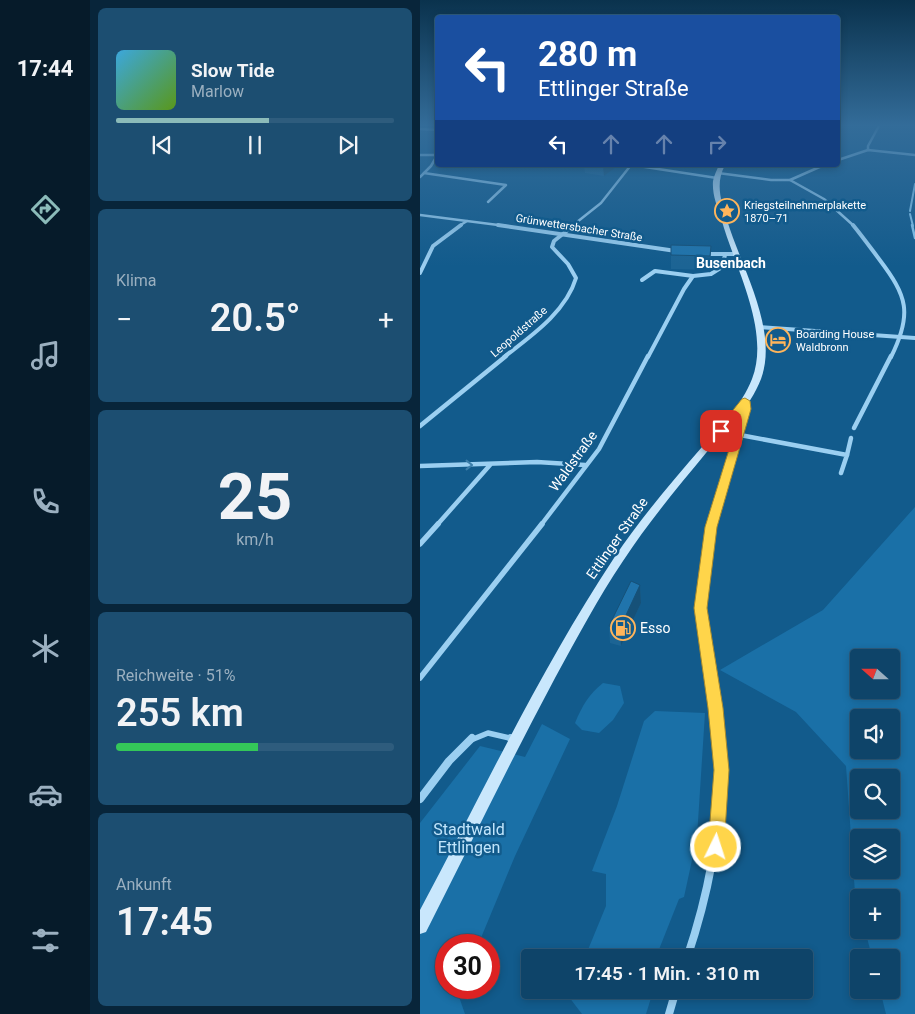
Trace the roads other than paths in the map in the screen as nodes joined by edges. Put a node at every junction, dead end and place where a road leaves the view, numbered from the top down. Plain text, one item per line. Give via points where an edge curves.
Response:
1 (627, 171) edge
2 (681, 171) edge
3 (719, 171) edge
4 (810, 171) edge
5 (424, 173) joint
6 (717, 176) junction
7 (420, 177) edge
8 (790, 180) junction
9 (488, 202) dead end
10 (420, 215) edge
11 (467, 221) junction
12 (561, 234) junction
13 (685, 252) edge
14 (703, 254) edge
15 (736, 254) junction
16 (725, 255) junction
17 (420, 273) edge
18 (693, 276) junction
19 (642, 280) dead end
20 (759, 327) junction
21 (901, 337) junction
22 (915, 338) edge
23 (745, 401) junction
24 (420, 426) edge
25 (854, 428) dead end
26 (740, 435) junction
27 (851, 438) dead end
28 (847, 455) junction
29 (490, 465) junction
30 (585, 465) junction
31 (420, 466) edge
32 (841, 473) dead end
33 (420, 544) edge
34 (420, 678) edge
35 (517, 740) junction
36 (420, 799) edge
37 (420, 926) edge
38 (690, 949) edge
39 (673, 999) edge
40 (669, 1014) edge

1 - 12 street via 601,203
2 - 6 street
3 - 6 main road
4 - 8 street
5 - 7 street
5 - 9 street via 506,185
6 - 8 street
6 - 15 main road, Ettlinger Straße via 716,188 725,226
8 - 21 street via 824,199 842,214 896,282 904,307
10 - 11 street, Grünwettersbacher Straße
11 - 12 street, Grünwettersbacher Straße
11 - 17 street via 438,239
12 - 13 street, Grünwettersbacher Straße
12 - 24 street, Leopoldstraße via 552,247 576,278 572,292 561,307
14 - 16 street
15 - 16 street
15 - 20 main road, Ettlinger Straße
16 - 18 street via 722,267 716,271
18 - 19 street via 655,270
18 - 30 street, Waldstraße via 600,449
20 - 21 street
20 - 23 main road, Ettlinger Straße via 760,366
21 - 22 street
21 - 25 street
23 - 26 street
23 - 35 main road, Ettlinger Straße via 619,558 576,628
26 - 28 street
26 - 38 street via 711,527 700,608 721,770 716,847
27 - 28 street
28 - 32 street
29 - 30 street via 537,462
31 -> 29 street
29 - 33 street
30 - 34 street, Waldstraße
35 - 36 street via 484,733 471,739
35 - 37 main road, Ettlinger Straße
39 - 40 street

